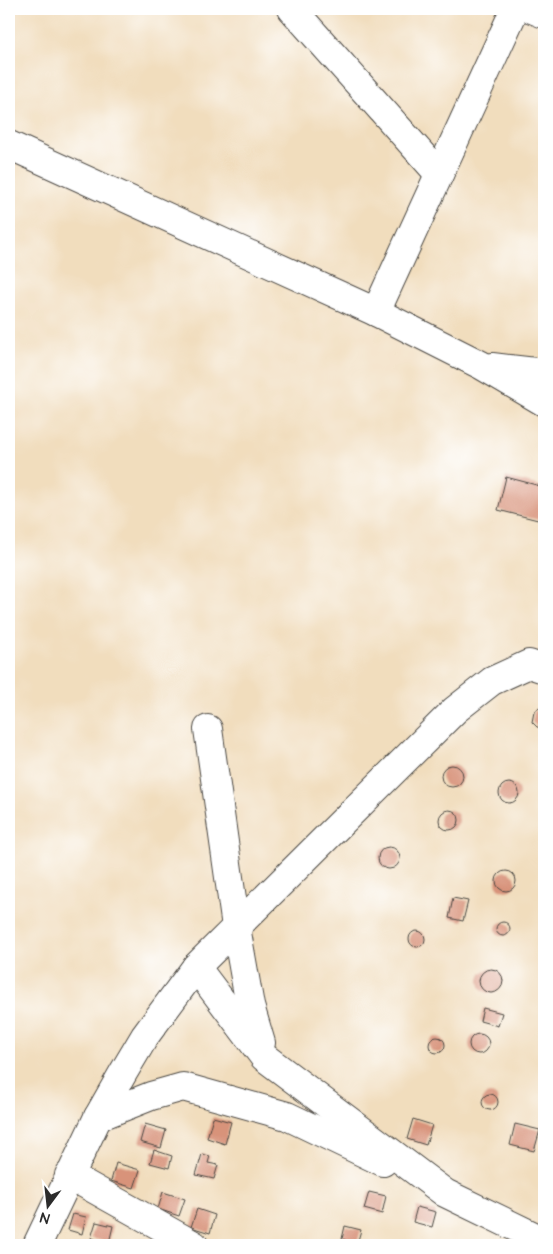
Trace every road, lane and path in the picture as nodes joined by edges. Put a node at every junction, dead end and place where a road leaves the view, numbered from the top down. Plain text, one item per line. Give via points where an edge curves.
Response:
1 (292, 9) edge
2 (515, 9) edge
3 (532, 9) edge
4 (544, 14) edge
5 (9, 145) edge
6 (439, 174) junction
7 (376, 312) junction
8 (481, 365) junction
9 (544, 373) edge
10 (544, 402) edge
11 (539, 664) edge
12 (208, 729) dead end
13 (236, 927) junction
14 (196, 967) junction
15 (264, 1057) junction
16 (98, 1117) junction
17 (69, 1175) junction
18 (445, 1193) junction
19 (544, 1241) edge
20 (37, 1245) edge
21 (194, 1245) edge

1 - 6 street
2 - 6 street
3 - 4 street
5 - 7 street
6 - 7 street
7 - 8 street
8 - 9 street
8 - 10 street
11 - 13 street via 492,681 455,710
12 - 13 street
13 - 14 street
13 - 15 street via 250,1006
14 - 15 street
14 - 16 street via 145,1036
15 - 18 street
16 - 17 street
16 - 18 street via 183,1087 287,1116
17 - 20 street
17 - 21 street
18 - 19 street

